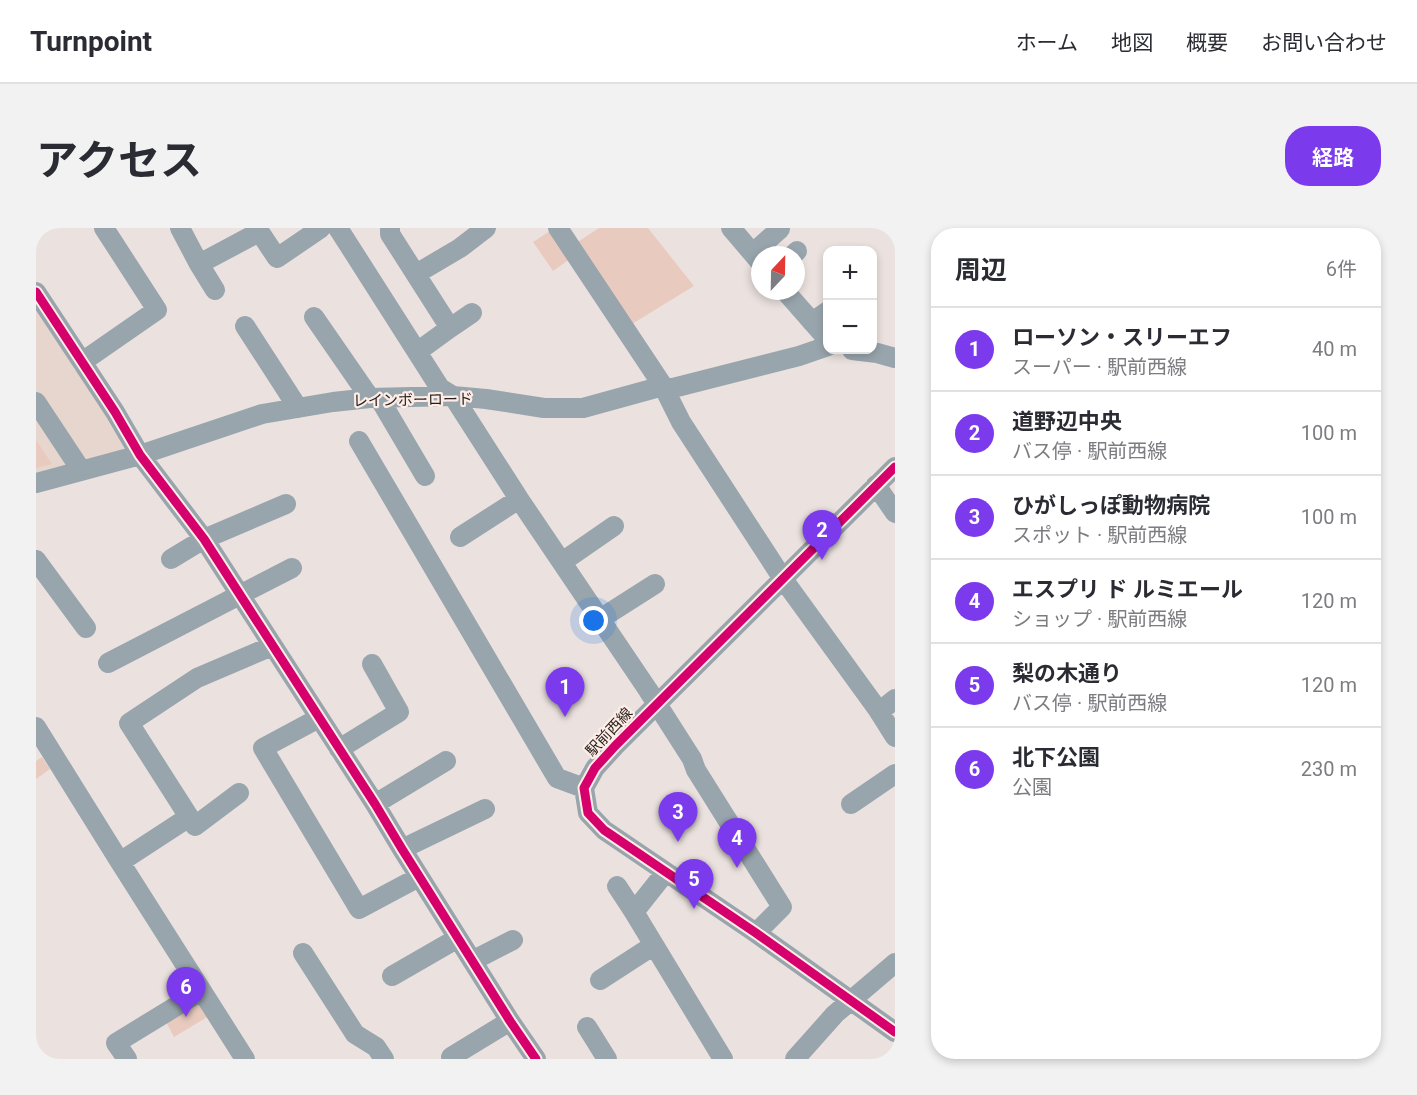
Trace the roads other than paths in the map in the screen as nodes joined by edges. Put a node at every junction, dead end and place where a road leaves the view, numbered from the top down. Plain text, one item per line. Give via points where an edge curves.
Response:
1 (104, 228) edge
2 (180, 228) edge
3 (321, 228) edge
4 (338, 228) edge
5 (390, 228) edge
6 (486, 228) edge
7 (558, 228) edge
8 (731, 228) edge
9 (780, 229) edge
10 (258, 230) edge
11 (765, 246) edge
12 (751, 251) edge
13 (199, 264) junction
14 (416, 274) junction
15 (215, 290) dead end
16 (36, 292) edge
17 (798, 300) edge
18 (472, 313) dead end
19 (820, 316) edge
20 (314, 317) dead end
21 (245, 326) dead end
22 (450, 327) junction
23 (823, 348) edge
24 (417, 352) junction
25 (877, 353) edge
26 (895, 358) edge
27 (82, 362) junction
28 (663, 386) junction
29 (453, 396) junction
30 (375, 398) junction
31 (36, 402) edge
32 (298, 408) junction
33 (359, 441) dead end
34 (141, 454) junction
35 (895, 467) edge
36 (81, 470) junction
37 (425, 476) dead end
38 (36, 483) edge
39 (876, 485) junction
40 (519, 499) junction
41 (286, 504) dead end
42 (895, 513) edge
43 (614, 526) dead end
44 (460, 537) dead end
45 (204, 539) junction
46 (171, 559) dead end
47 (36, 560) edge
48 (562, 562) junction
49 (291, 568) dead end
50 (783, 579) junction
51 (655, 584) dead end
52 (240, 595) junction
53 (600, 619) junction
54 (86, 628) dead end
55 (272, 646) junction
56 (108, 663) dead end
57 (372, 664) dead end
58 (895, 699) edge
59 (657, 704) junction
60 (879, 712) junction
61 (319, 718) junction
62 (36, 727) edge
63 (895, 737) edge
64 (339, 749) junction
65 (446, 761) dead end
66 (895, 774) edge
67 (584, 788) junction
68 (239, 793) dead end
69 (375, 804) junction
70 (851, 804) dead end
71 (484, 809) dead end
72 (189, 817) junction
73 (402, 849) junction
74 (120, 862) junction
75 (665, 873) junction
76 (419, 877) junction
77 (617, 886) dead end
78 (634, 912) junction
79 (756, 933) junction
80 (458, 938) junction
81 (513, 939) dead end
82 (654, 945) junction
83 (303, 953) dead end
84 (472, 961) junction
85 (895, 963) edge
86 (392, 976) dead end
87 (600, 980) dead end
88 (201, 991) junction
89 (851, 1001) junction
90 (510, 1021) junction
91 (587, 1028) dead end
92 (895, 1032) edge
93 (450, 1057) dead end
94 (127, 1059) edge
95 (245, 1059) edge
96 (384, 1059) edge
97 (536, 1059) edge
98 (607, 1059) edge
99 (723, 1059) edge
100 (795, 1059) edge

1 - 27 street via 158,310
2 - 13 street
3 - 10 street via 277,258
4 - 24 street
5 - 14 street
6 - 14 street
7 - 28 street
8 - 12 street
9 - 11 street
10 - 13 street
13 - 15 street
14 - 22 street
16 - 27 street
17 - 19 street
18 - 22 street
20 - 30 street
21 - 32 street
22 - 24 street
23 - 28 street, レインボーロード via 673,388
24 - 29 street via 440,388
25 - 26 street
27 - 34 street
28 - 29 street, レインボーロード via 583,408 544,408
28 - 50 street via 681,422
29 - 30 street, レインボーロード
29 - 40 street
30 - 32 street, レインボーロード
30 - 37 street
31 - 36 street
32 - 34 street, レインボーロード via 262,414
33 - 67 street via 557,778
34 - 36 street, レインボーロード
34 - 45 street
35 - 39 street, 駅前西線
36 - 38 street, レインボーロード
39 - 42 street
39 - 50 street, 駅前西線
40 - 44 street
40 - 48 street
41 - 45 street
43 - 48 street
45 - 46 street
45 - 52 street
47 - 54 street
48 - 53 street
49 - 52 street
50 - 59 street, 駅前西線
50 - 60 street
51 - 53 street
52 - 55 street
52 - 56 street
53 - 59 street
55 - 61 street
55 - 72 street via 197,678 129,723
57 - 64 street via 399,712
58 - 60 street
59 - 67 street, 駅前西線 via 595,768
59 - 79 street via 785,913
60 - 63 street
61 - 64 street
61 - 76 street via 263,748 359,909
62 - 74 street
64 - 69 street
65 - 69 street
66 - 70 street
67 - 75 street via 588,813 604,830
68 - 72 street via 195,826
69 - 73 street
71 - 73 street
72 - 74 street
73 - 76 street
74 - 88 street
75 - 78 street
75 - 79 street
76 - 80 street
77 - 78 street
78 - 82 street
79 - 89 street
80 - 84 street
80 - 86 street
81 - 84 street
82 - 87 street
82 - 99 street
83 - 96 street via 355,1034 376,1047
84 - 90 street
85 - 89 street
88 - 94 street via 116,1043
88 - 95 street
89 - 92 street
89 - 100 street
90 - 93 street
90 - 97 street
91 - 98 street

